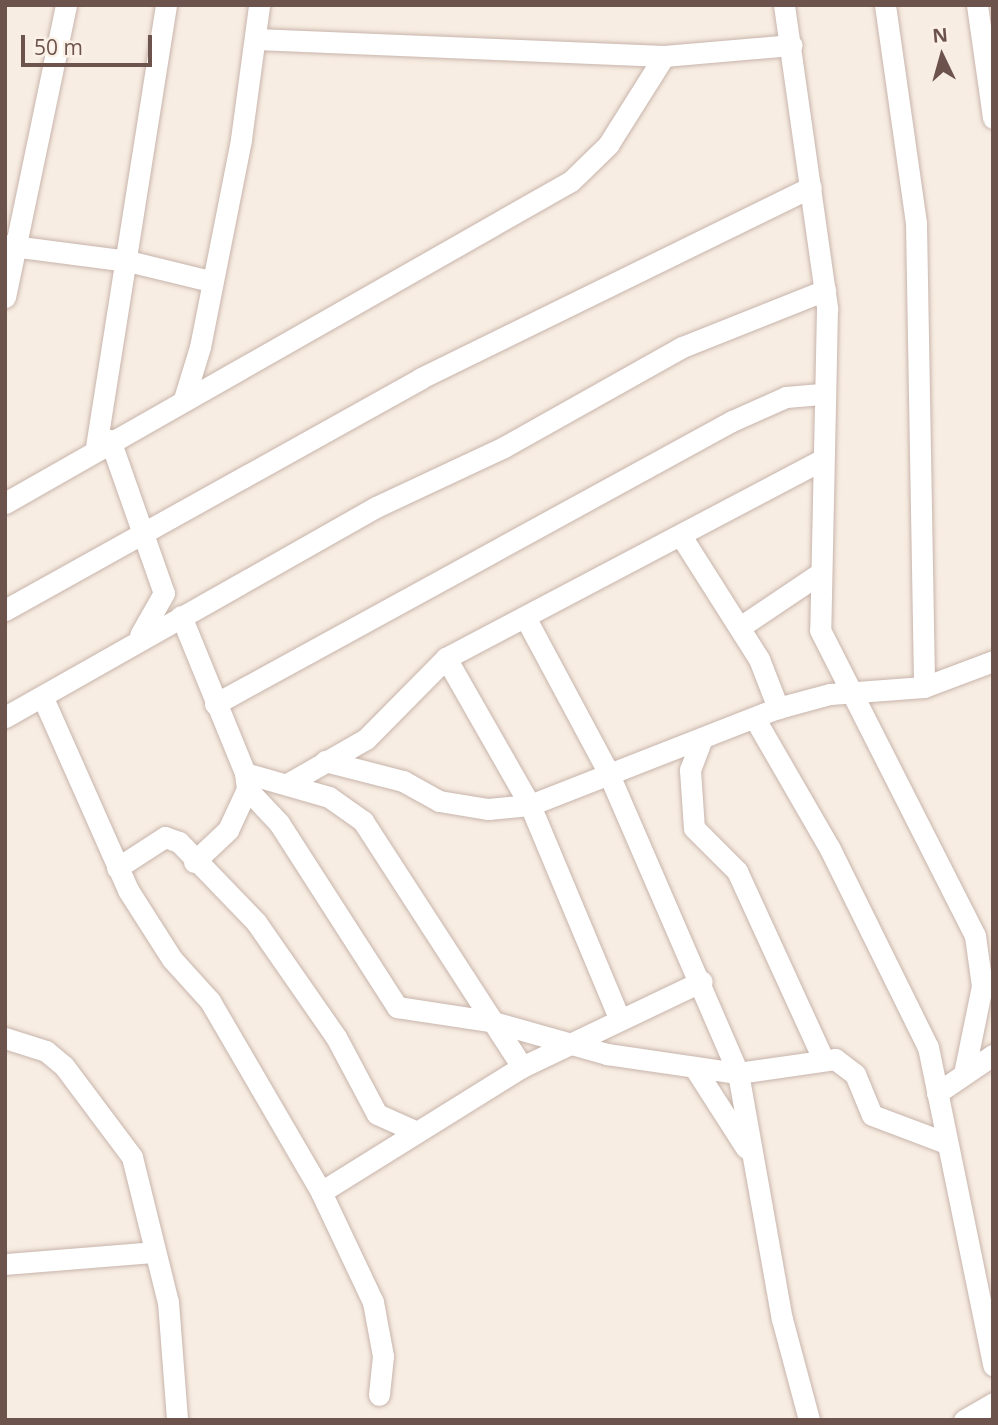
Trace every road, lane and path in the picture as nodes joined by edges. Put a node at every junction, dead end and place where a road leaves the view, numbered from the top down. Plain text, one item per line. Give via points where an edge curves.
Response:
1 (66, 5) edge
2 (166, 5) edge
3 (259, 5) edge
4 (784, 5) edge
5 (885, 5) edge
6 (983, 18) edge
7 (257, 39) junction
8 (792, 45) junction
9 (664, 56) junction
10 (993, 118) edge
11 (811, 187) junction
12 (11, 246) edge
13 (128, 261) junction
14 (210, 281) junction
15 (825, 289) junction
16 (5, 297) edge
17 (821, 394) junction
18 (184, 398) junction
19 (103, 444) junction
20 (821, 460) junction
21 (5, 503) edge
22 (146, 530) junction
23 (681, 536) junction
24 (820, 574) junction
25 (5, 610) edge
26 (181, 616) junction
27 (525, 617) junction
28 (740, 627) junction
29 (136, 640) junction
30 (446, 658) junction
31 (993, 661) edge
32 (924, 687) junction
33 (850, 692) junction
34 (43, 698) junction
35 (215, 704) junction
36 (778, 708) junction
37 (5, 717) edge
38 (755, 719) junction
39 (701, 741) junction
40 (326, 761) junction
41 (607, 770) junction
42 (246, 781) junction
43 (287, 784) junction
44 (530, 805) junction
45 (194, 862) junction
46 (117, 867) junction
47 (702, 981) junction
48 (619, 1018) junction
49 (490, 1021) junction
50 (5, 1038) edge
51 (568, 1044) junction
52 (993, 1055) edge
53 (822, 1057) junction
54 (522, 1067) junction
55 (694, 1067) junction
56 (965, 1069) junction
57 (737, 1073) junction
58 (937, 1093) junction
59 (417, 1132) junction
60 (946, 1143) junction
61 (749, 1153) junction
62 (321, 1192) junction
63 (155, 1252) junction
64 (5, 1264) edge
65 (984, 1287) edge
66 (993, 1365) edge
67 (379, 1395) dead end
68 (993, 1403) edge
69 (177, 1420) edge
70 (809, 1420) edge
71 (964, 1420) edge

1 - 12 street
2 - 13 street
3 - 7 street
4 - 8 street
5 - 32 street via 918,260
6 - 10 street
7 - 9 street
7 - 14 street
8 - 9 street
8 - 11 street
9 - 18 street via 608,145 571,181 373,298
11 - 15 street
11 - 22 street via 421,378
12 - 13 street
12 - 16 street
13 - 14 street
13 - 19 street
14 - 18 street via 201,347
15 - 17 street
15 - 26 street via 682,347
17 - 20 street
17 - 35 street via 786,397 732,421
18 - 19 street
19 - 21 street
19 - 22 street
20 - 23 street
20 - 24 street
22 - 25 street
22 - 29 street via 164,593
23 - 27 street
23 - 28 street
24 - 28 street
24 - 33 street via 820,630
26 - 29 street
26 - 35 street
27 - 30 street
27 - 41 street
28 - 36 street
29 - 34 street
30 - 40 street via 366,739
30 - 44 street
31 - 32 street
32 - 33 street
33 - 36 street
33 - 56 street via 975,936 982,986
34 - 37 street
34 - 46 street
35 - 42 street
36 - 38 street
38 - 39 street
38 - 58 street via 830,849 928,1046
39 - 41 street
39 - 53 street via 690,770 694,828 737,871
40 - 43 street
40 - 44 street via 403,781 439,801 488,809
41 - 44 street
41 - 47 street
42 - 43 street
42 - 45 street via 228,830
42 - 49 street via 279,823 387,999 421,1013
43 - 49 street via 329,797 363,821
44 - 48 street
45 - 46 street via 179,842 165,838
45 - 59 street via 229,887 256,922 336,1037 377,1114
46 - 62 street via 172,959 210,1001
47 - 48 street
47 - 57 street
48 - 51 street
49 - 51 street
49 - 54 street
50 - 63 street via 46,1051 116,1128 132,1157
51 - 54 street
51 - 55 street
52 - 56 street
53 - 57 street
53 - 60 street via 855,1074 872,1115 884,1124
54 - 59 street
55 - 57 street
55 - 61 street
56 - 58 street
57 - 61 street
58 - 60 street
59 - 62 street
60 - 65 street
61 - 70 street via 793,1373
62 - 67 street via 373,1302 383,1356
63 - 64 street
63 - 69 street via 168,1303
65 - 66 street
68 - 71 street

